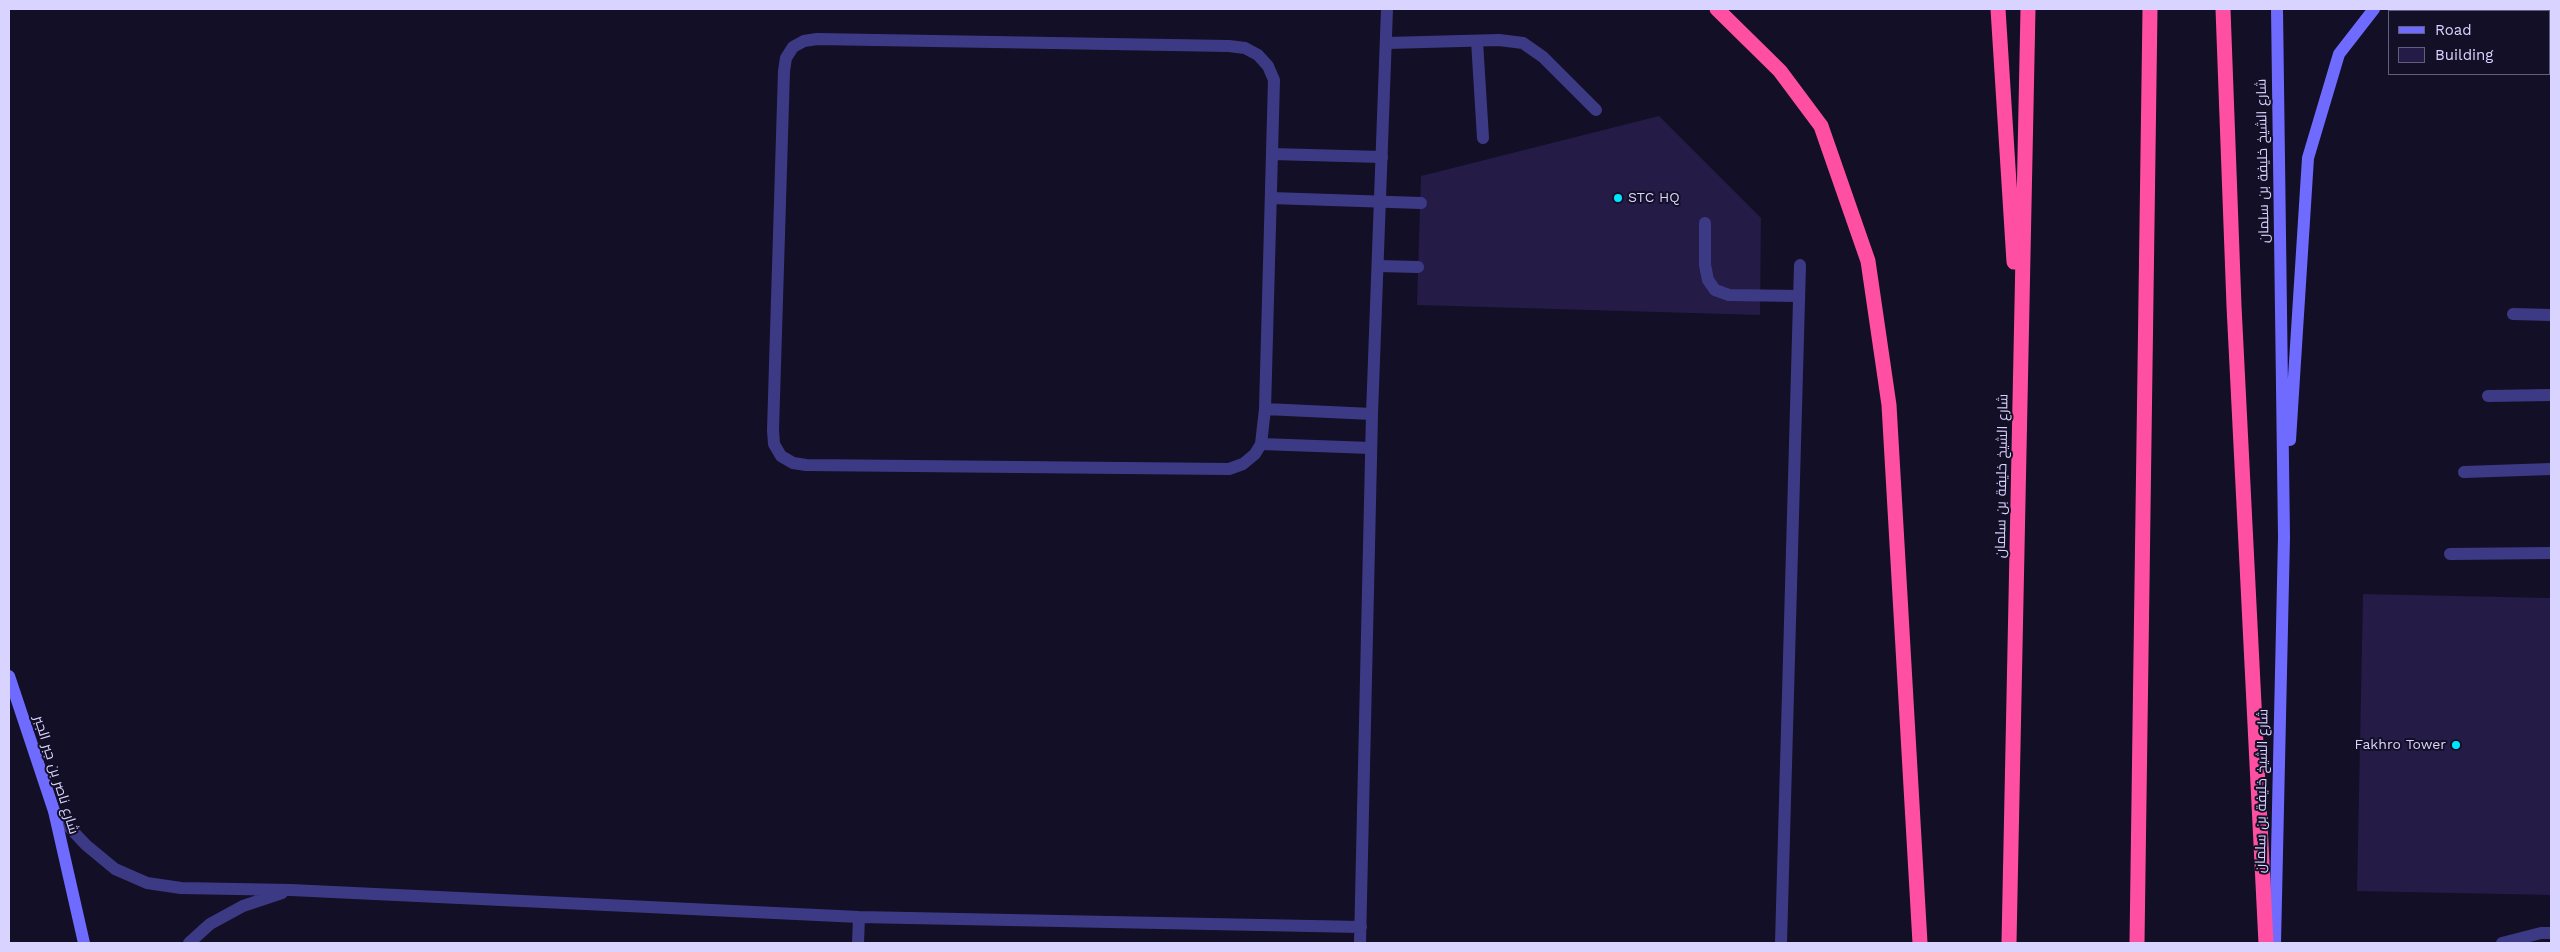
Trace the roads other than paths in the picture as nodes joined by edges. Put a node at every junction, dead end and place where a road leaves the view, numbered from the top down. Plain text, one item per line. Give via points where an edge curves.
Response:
1 (1388, 9) edge
2 (1718, 9) edge
3 (1998, 9) edge
4 (2028, 9) edge
5 (2150, 9) edge
6 (2223, 9) edge
7 (2277, 9) edge
8 (2374, 9) edge
9 (1477, 41) junction
10 (1387, 43) junction
11 (1596, 110) dead end
12 (1483, 138) dead end
13 (1272, 154) junction
14 (1382, 157) junction
15 (1270, 198) junction
16 (1381, 201) junction
17 (1421, 203) dead end
18 (1705, 224) dead end
19 (1800, 265) dead end
20 (1378, 266) junction
21 (1418, 267) dead end
22 (1799, 296) junction
23 (2513, 314) dead end
24 (2551, 315) edge
25 (2021, 367) junction
26 (2551, 395) edge
27 (2488, 396) dead end
28 (1266, 409) junction
29 (1372, 414) junction
30 (1262, 444) junction
31 (1371, 448) junction
32 (2551, 469) edge
33 (2464, 472) dead end
34 (2284, 537) junction
35 (2551, 553) edge
36 (2450, 554) dead end
37 (9, 676) edge
38 (54, 811) junction
39 (291, 890) junction
40 (859, 917) junction
41 (1361, 927) junction
42 (2551, 933) edge
43 (84, 943) edge
44 (189, 943) edge
45 (858, 943) edge
46 (1360, 943) edge
47 (1781, 943) edge
48 (1920, 943) edge
49 (2009, 943) edge
50 (2137, 943) edge
51 (2266, 943) edge
52 (2275, 943) edge
53 (2502, 943) edge

1 - 10 street
2 - 48 highway via 1780,71 1820,126 1868,261 1889,405
3 - 25 highway
4 - 25 highway, شارع الشيخ خليفة بن سلمان
5 - 50 highway
6 - 51 highway via 2234,316
7 - 34 main road, شارع الشيخ خليفة بن سلمان
8 - 34 main road via 2339,54 2308,158
9 - 10 street
9 - 11 street via 1511,40 1534,49
9 - 12 street
10 - 14 street
13 - 14 street
13 - 15 street
13 - 30 street via 1274,80 1258,54 1245,48 816,39 804,40 793,47 786,58 773,430 774,444 782,456 793,463 806,465 1228,469 1243,464
14 - 16 street
15 - 16 street
15 - 28 street
16 - 17 street
16 - 20 street
18 - 22 street via 1705,265 1708,280 1715,290 1729,295
19 - 22 street
20 - 21 street
20 - 29 street
22 - 47 street
23 - 24 street
25 - 49 highway, شارع الشيخ خليفة بن سلمان
26 - 27 street
28 - 29 street
28 - 30 street
29 - 31 street
30 - 31 street
31 - 41 street
32 - 33 street
34 - 52 main road, شارع الشيخ خليفة بن سلمان
35 - 36 street
37 - 38 main road, شارع ناصر بن جبر الجبر
38 - 39 street via 114,869 147,883 181,888
38 - 43 main road, شارع ناصر بن جبر الجبر
39 - 40 street
39 - 44 street via 243,906 210,924
40 - 41 street
40 - 45 street
41 - 46 street
42 - 53 street via 2541,932

